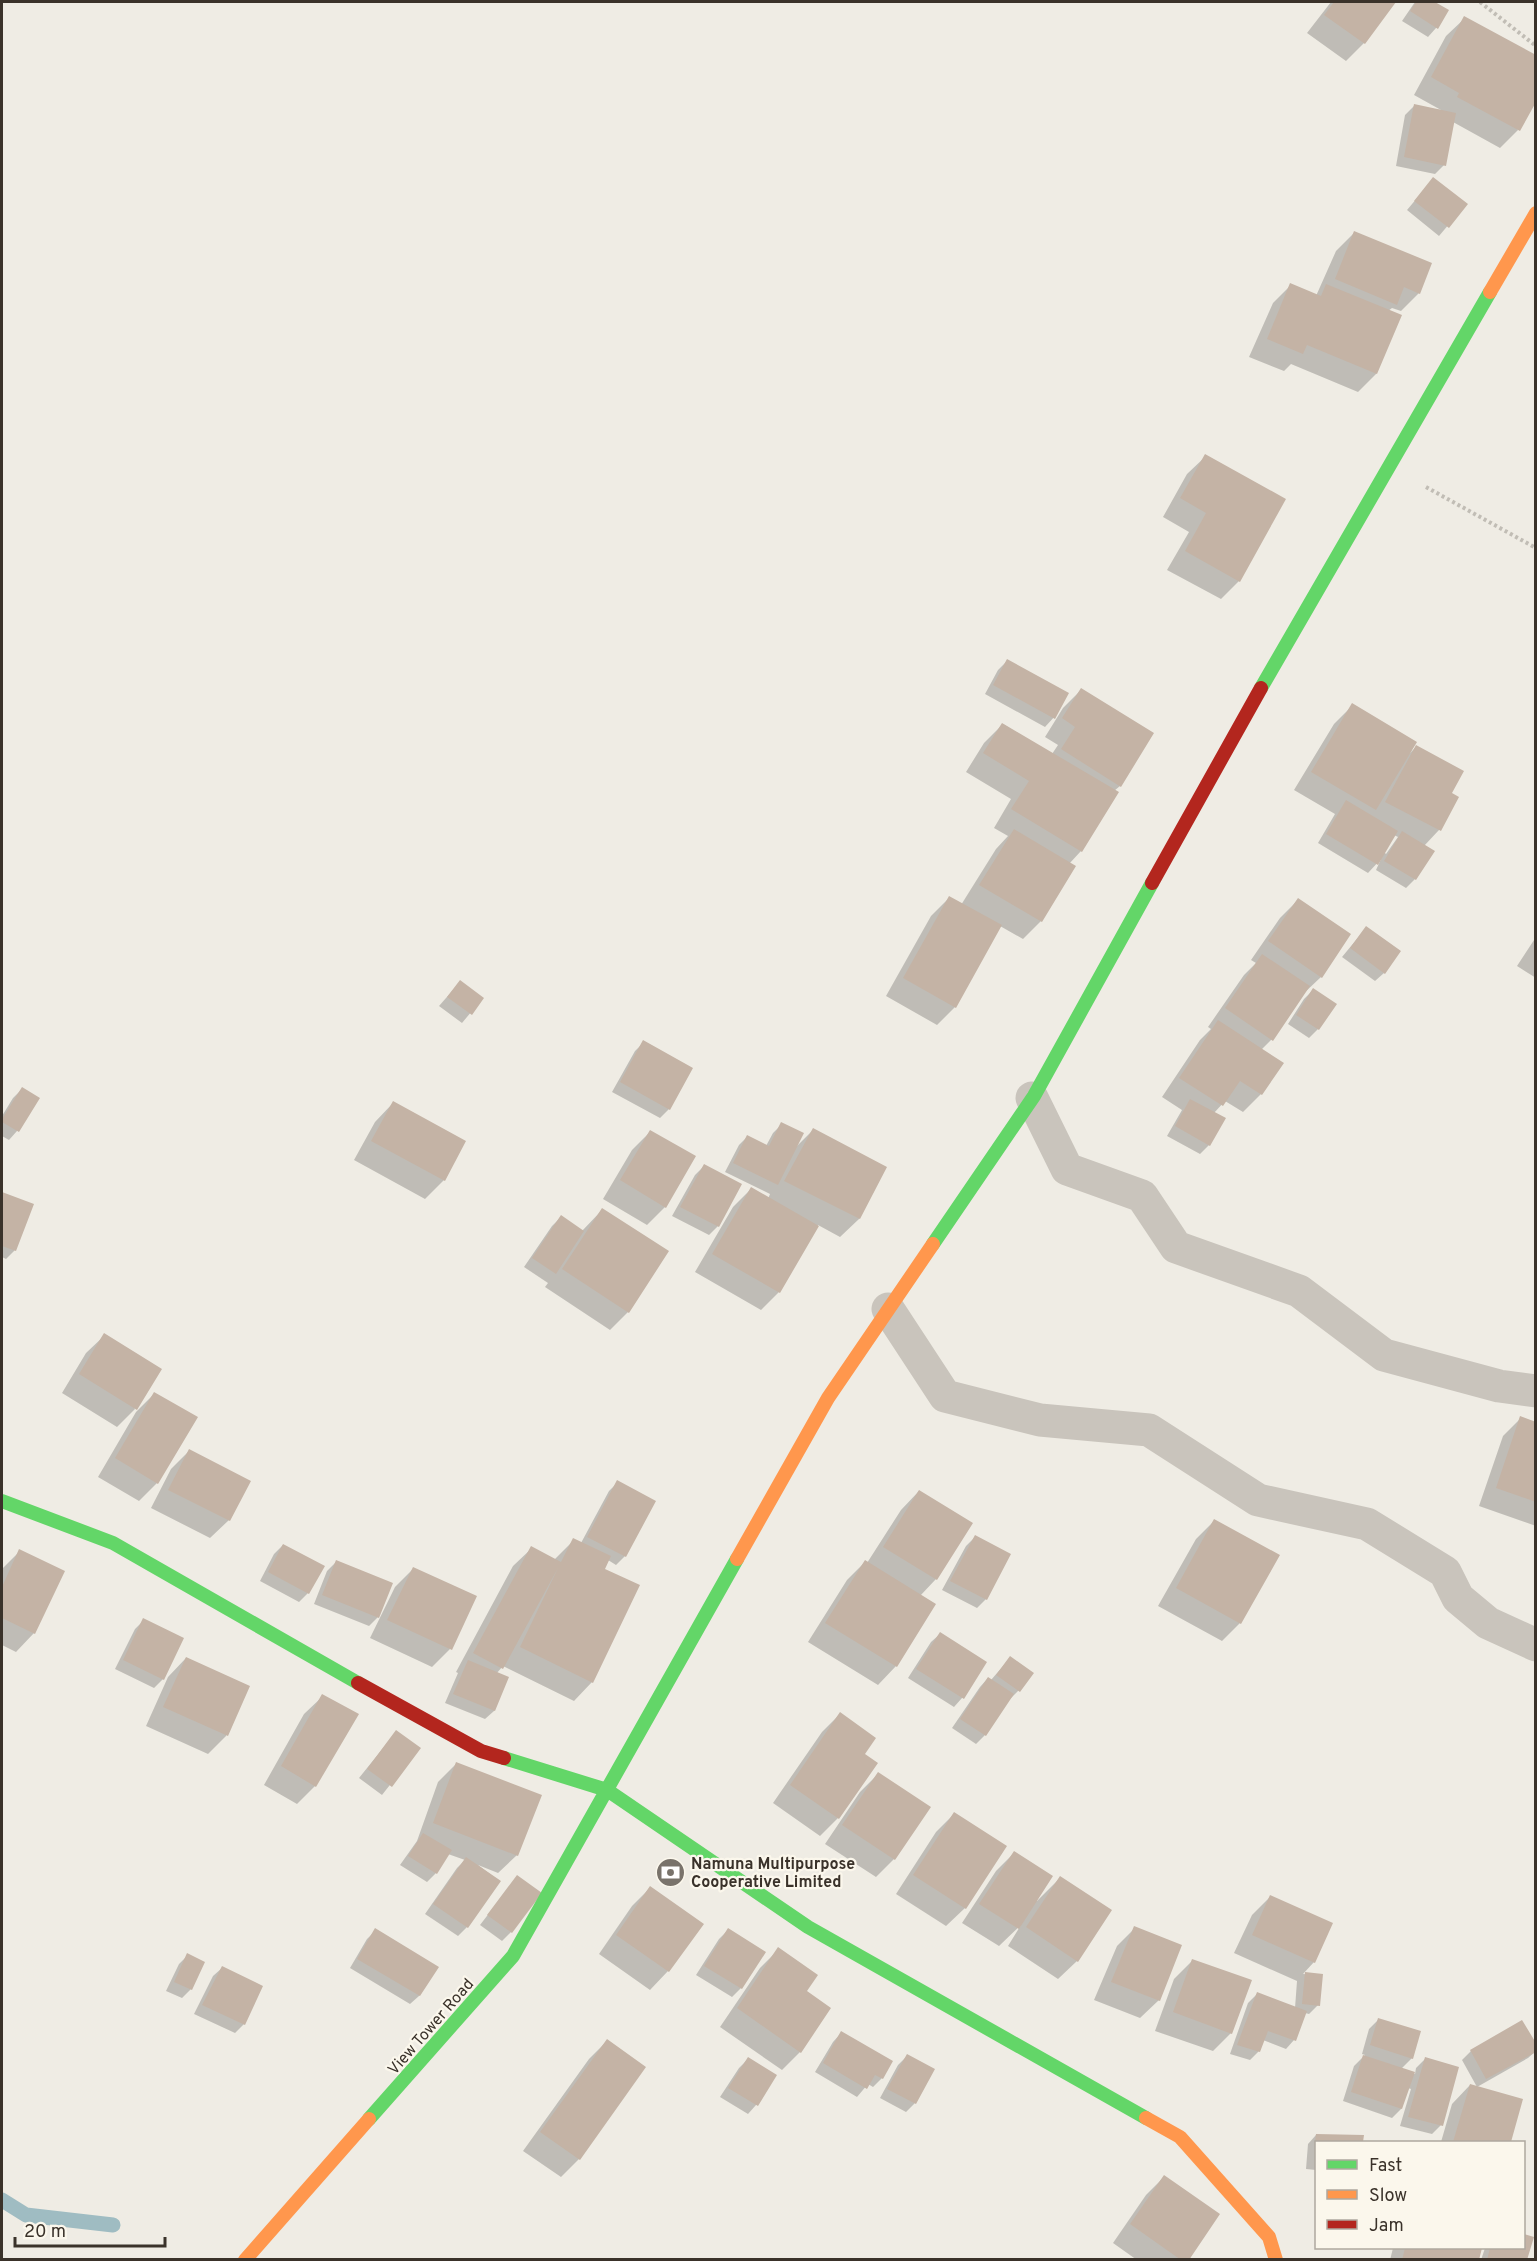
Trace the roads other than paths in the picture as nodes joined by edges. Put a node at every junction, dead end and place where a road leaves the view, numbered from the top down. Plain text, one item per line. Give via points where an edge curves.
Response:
1 (1536, 213) edge
2 (1032, 1098) junction
3 (888, 1309) junction
4 (1536, 1391) edge
5 (2, 1502) edge
6 (1536, 1645) edge
7 (607, 1790) junction
8 (245, 2259) edge
9 (1276, 2259) edge

1 - 2 street, View Tower Road via 1290,636
2 - 3 street, View Tower Road
2 - 4 street via 1067,1169 1142,1196 1176,1247 1299,1291 1384,1355 1500,1386
3 - 6 street via 945,1396 1040,1420 1149,1430 1258,1500 1367,1524 1445,1572 1458,1598 1488,1623
3 - 7 street, View Tower Road via 828,1398
5 - 7 street via 113,1543 481,1751
7 - 8 street, View Tower Road via 513,1956
7 - 9 street via 808,1927 1180,2137 1269,2237

